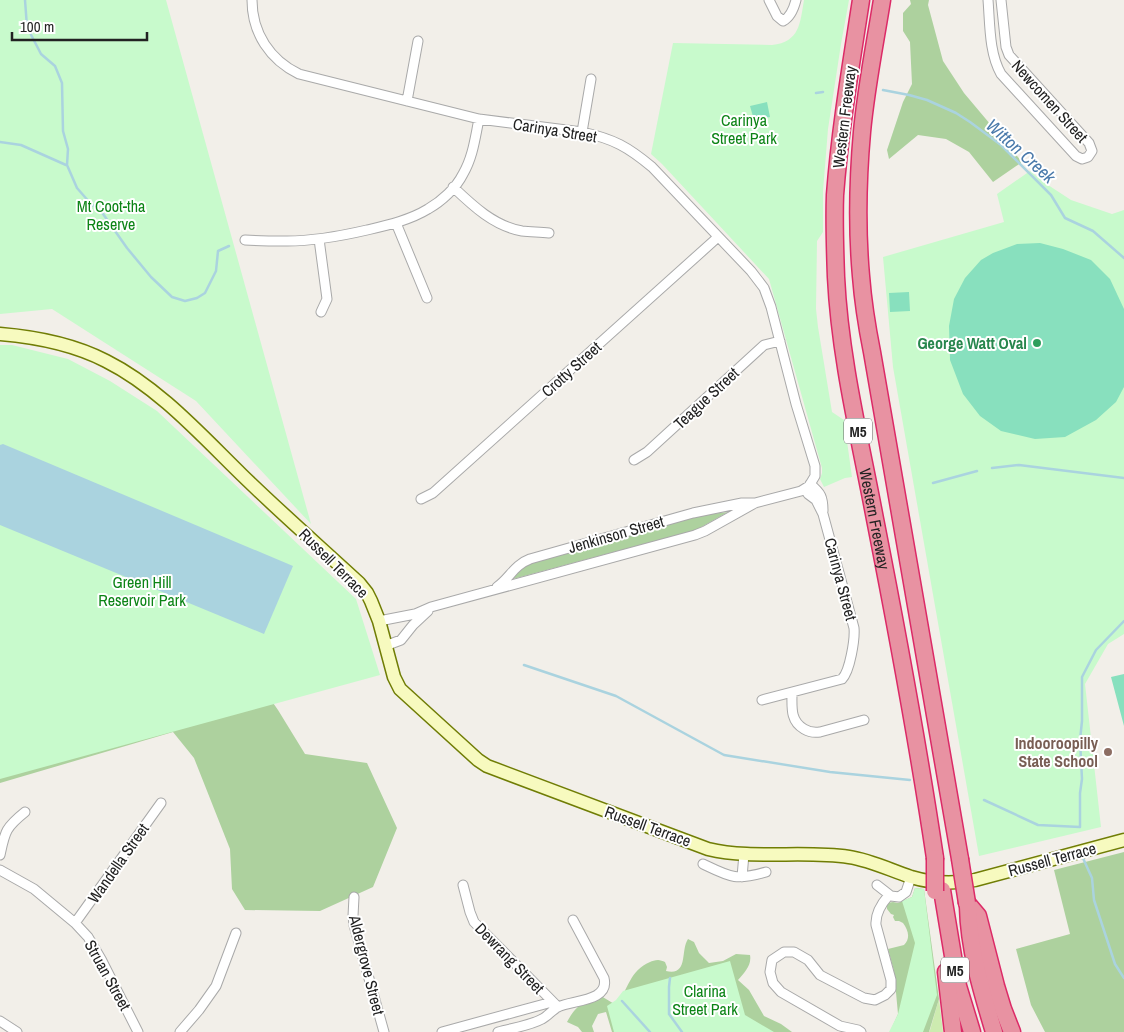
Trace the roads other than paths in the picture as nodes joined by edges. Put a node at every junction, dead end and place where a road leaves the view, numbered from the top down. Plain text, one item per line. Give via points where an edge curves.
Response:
1 (252, 0) edge
2 (769, 0) edge
3 (861, 0) edge
4 (882, 0) edge
5 (988, 0) edge
6 (1002, 0) edge
7 (794, 1) edge
8 (418, 41) dead end
9 (1007, 49) junction
10 (994, 55) junction
11 (591, 78) dead end
12 (407, 102) junction
13 (479, 119) junction
14 (582, 132) junction
15 (454, 187) junction
16 (396, 223) junction
17 (549, 233) dead end
18 (718, 237) junction
19 (319, 239) junction
20 (245, 240) dead end
21 (427, 298) dead end
22 (321, 312) dead end
23 (0, 334) edge
24 (780, 341) junction
25 (634, 460) dead end
26 (808, 487) junction
27 (421, 499) dead end
28 (755, 503) junction
29 (490, 591) junction
30 (444, 603) junction
31 (379, 621) junction
32 (385, 646) junction
33 (792, 693) junction
34 (762, 700) dead end
35 (864, 720) dead end
36 (161, 803) dead end
37 (25, 812) dead end
38 (1124, 840) edge
39 (744, 854) junction
40 (0, 856) edge
41 (703, 864) dead end
42 (0, 870) edge
43 (766, 872) dead end
44 (742, 877) junction
45 (911, 877) junction
46 (463, 885) dead end
47 (877, 885) dead end
48 (889, 895) junction
49 (354, 898) dead end
50 (968, 903) junction
51 (941, 908) junction
52 (573, 920) dead end
53 (75, 923) junction
54 (236, 933) dead end
55 (555, 1004) junction
56 (0, 1021) edge
57 (531, 1028) edge
58 (17, 1032) edge
59 (138, 1032) edge
60 (180, 1032) edge
61 (384, 1032) edge
62 (442, 1032) edge
63 (498, 1032) edge
64 (861, 1032) edge
65 (953, 1032) edge
66 (972, 1032) edge
67 (994, 1032) edge
68 (1012, 1032) edge

1 - 12 street, Carinya Street via 254,23 262,41 291,70
2 - 7 street via 783,21 790,16
3 - 51 highway, Western Freeway / M5, bridge via 838,158 836,278 845,356 905,674
4 - 50 highway, Western Freeway / M5, bridge via 862,132 860,207 864,308
5 - 10 street, Newcomen Street
6 - 9 street, Newcomen Street
8 - 12 street
9 - 10 street, Newcomen Street
9 - 10 street, Newcomen Street via 1014,61 1089,143 1092,151 1088,157 1076,156 1007,82
11 - 14 street
12 - 13 street, Carinya Street
13 - 14 street, Carinya Street
13 - 15 street via 468,165
14 - 18 street, Carinya Street via 616,142 642,158
15 - 16 street via 438,203
15 - 17 street via 498,223 522,231
16 - 19 street
16 - 21 street
18 - 24 street, Carinya Street via 764,288
18 - 27 street, Crotty Street via 433,493
19 - 20 street
19 - 22 street via 327,299
23 - 31 main road, Russell Terrace via 27,336 82,350 146,386 359,584 372,600
24 - 25 street, Teague Street via 764,345 647,452
24 - 26 street, Carinya Street via 815,466 815,476
26 - 28 street, Jenkinson Street
26 - 33 street, Carinya Street via 816,489 822,497 823,514 854,628 854,645 843,678
28 - 29 street, Jenkinson Street via 702,533
28 - 29 street, Jenkinson Street via 694,513 530,559
29 - 30 street, Jenkinson Street
30 - 31 street, Jenkinson Street via 416,614
30 - 32 street, Jenkinson Street via 422,616 400,641
31 - 32 main road, Russell Terrace
32 - 39 main road, Russell Terrace via 400,689 487,766 693,843 720,852
33 - 34 street
33 - 35 street via 794,720 809,731 820,732
36 - 53 street, Wandella Street
37 - 40 street via 12,822 5,833
38 - 45 main road, Russell Terrace via 975,880 948,882
39 - 44 street
39 - 45 main road, Russell Terrace via 848,856
41 - 44 street, Russell Terrace via 726,875
42 - 53 street, Struan Street via 34,888
43 - 44 street, Russell Terrace
45 - 48 street via 904,894 898,897
46 - 55 street, Dewrang Street via 474,922
47 - 48 street
48 - 64 street via 875,920 891,980 891,989 885,995 875,1000 864,998 820,975 808,960 794,952 784,952 772,960 770,972 773,983 781,992 840,1026
49 - 61 street, Aldergrove Street via 354,925
50 - 67 highway, Western Freeway / M5 via 973,949
50 - 68 highway via 978,916
51 - 65 highway
51 - 66 highway, Western Freeway / M5
52 - 55 street via 605,983 592,998
53 - 59 street, Struan Street via 101,959
54 - 60 street via 216,986
55 - 57 street
55 - 62 street
56 - 58 street
57 - 63 street

